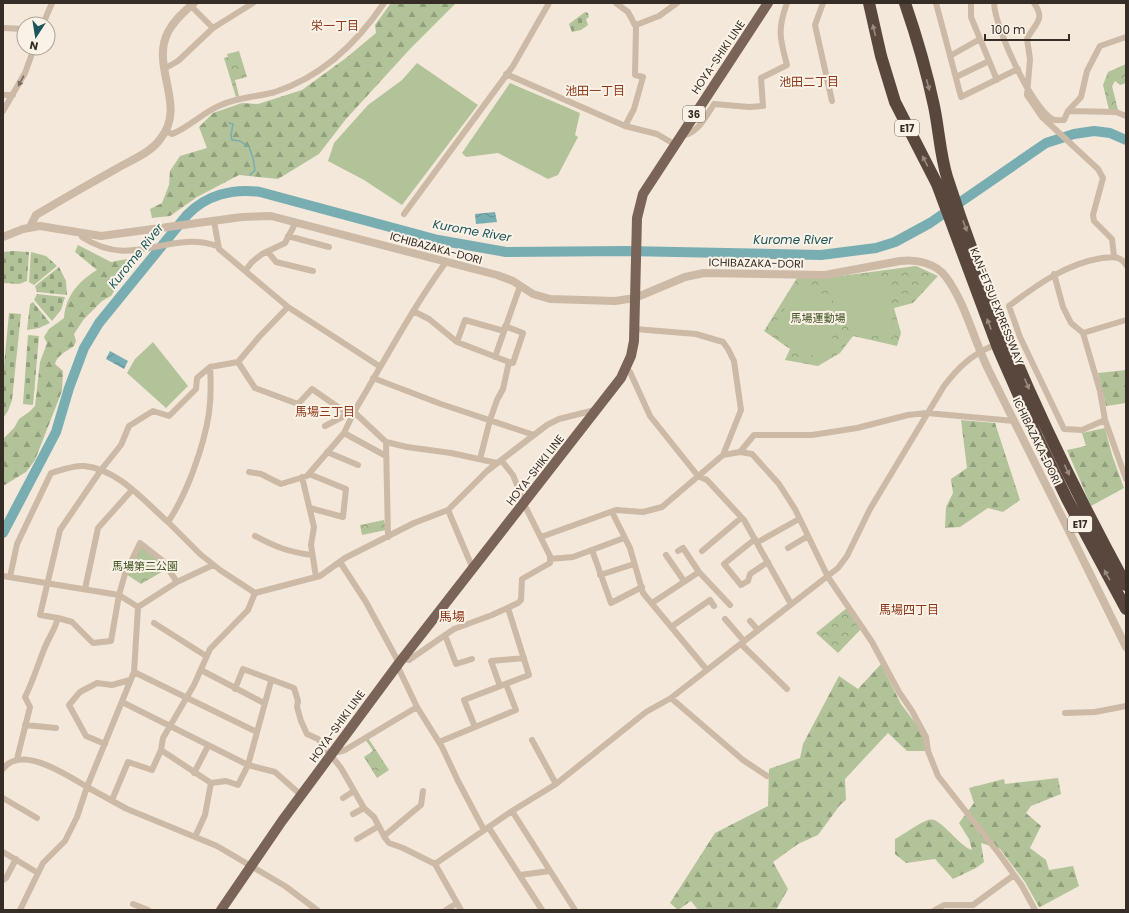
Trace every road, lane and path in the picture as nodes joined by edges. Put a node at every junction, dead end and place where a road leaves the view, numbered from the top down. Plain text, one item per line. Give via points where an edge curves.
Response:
1 (52, 3) edge
2 (253, 3) edge
3 (384, 3) edge
4 (549, 3) edge
5 (616, 3) edge
6 (677, 3) edge
7 (768, 3) edge
8 (787, 3) edge
9 (824, 3) edge
10 (869, 3) edge
11 (906, 3) edge
12 (936, 3) edge
13 (971, 3) edge
14 (994, 3) edge
15 (1034, 3) edge
16 (191, 4) edge
17 (46, 16) edge
18 (636, 25) junction
19 (3, 28) edge
20 (213, 28) junction
21 (16, 29) edge
22 (1126, 37) edge
23 (980, 39) junction
24 (31, 56) edge
25 (950, 56) junction
26 (989, 61) junction
27 (164, 69) junction
28 (1018, 69) junction
29 (506, 74) junction
30 (956, 76) junction
31 (997, 80) junction
32 (1027, 88) junction
33 (3, 94) edge
34 (13, 95) junction
35 (832, 101) dead end
36 (3, 111) edge
37 (1068, 111) junction
38 (1126, 116) edge
39 (625, 126) junction
40 (166, 131) junction
41 (677, 140) junction
42 (404, 214) dead end
43 (210, 222) junction
44 (296, 222) junction
45 (30, 227) junction
46 (82, 234) junction
47 (288, 236) junction
48 (3, 237) edge
49 (217, 246) junction
50 (328, 247) dead end
51 (268, 252) junction
52 (1114, 256) junction
53 (1125, 261) edge
54 (446, 262) junction
55 (245, 271) junction
56 (313, 271) dead end
57 (1054, 274) junction
58 (979, 285) junction
59 (520, 286) junction
60 (635, 298) junction
61 (288, 307) junction
62 (413, 311) junction
63 (1126, 320) edge
64 (504, 328) junction
65 (635, 329) junction
66 (1083, 333) junction
67 (457, 342) junction
68 (990, 347) dead end
69 (980, 352) junction
70 (495, 358) junction
71 (238, 362) junction
72 (509, 362) junction
73 (379, 366) junction
74 (210, 367) junction
75 (625, 370) junction
76 (373, 378) junction
77 (597, 410) junction
78 (351, 413) junction
79 (927, 413) junction
80 (490, 420) junction
81 (1106, 420) junction
82 (1014, 421) junction
83 (325, 426) dead end
84 (344, 433) junction
85 (534, 435) junction
86 (386, 442) junction
87 (327, 452) junction
88 (740, 452) junction
89 (723, 455) junction
90 (386, 456) junction
91 (480, 459) junction
92 (499, 462) junction
93 (358, 465) dead end
94 (101, 470) junction
95 (249, 472) dead end
96 (309, 474) junction
97 (698, 476) junction
98 (302, 477) junction
99 (1126, 479) edge
100 (132, 490) junction
101 (524, 503) junction
102 (310, 508) junction
103 (448, 510) junction
104 (612, 512) junction
105 (742, 518) junction
106 (800, 519) junction
107 (168, 522) junction
108 (255, 536) dead end
109 (541, 536) junction
110 (808, 536) junction
111 (388, 537) junction
112 (624, 538) junction
113 (756, 541) junction
114 (788, 548) dead end
115 (592, 550) junction
116 (678, 551) dead end
117 (702, 551) dead end
118 (312, 555) junction
119 (666, 555) dead end
120 (550, 559) junction
121 (340, 562) junction
122 (768, 562) junction
123 (634, 564) junction
124 (213, 565) junction
125 (473, 569) junction
126 (699, 572) junction
127 (600, 575) junction
128 (7, 577) edge
129 (316, 577) junction
130 (828, 577) junction
131 (684, 581) junction
132 (178, 582) junction
133 (47, 583) junction
134 (1126, 585) edge
135 (642, 587) junction
136 (86, 589) junction
137 (255, 593) junction
138 (119, 595) junction
139 (652, 603) junction
140 (791, 604) junction
141 (730, 605) dead end
142 (714, 606) dead end
143 (138, 607) junction
144 (508, 608) junction
145 (1126, 609) edge
146 (58, 618) junction
147 (725, 619) dead end
148 (750, 621) dead end
149 (154, 623) dead end
150 (671, 627) junction
151 (758, 630) junction
152 (445, 636) junction
153 (742, 643) junction
154 (1126, 647) edge
155 (206, 656) junction
156 (524, 658) junction
157 (472, 659) dead end
158 (399, 662) junction
159 (201, 670) junction
160 (707, 670) junction
161 (134, 672) junction
162 (130, 680) junction
163 (270, 681) junction
164 (506, 684) junction
165 (500, 686) junction
166 (235, 689) junction
167 (787, 689) dead end
168 (188, 697) junction
169 (671, 698) junction
170 (122, 702) junction
171 (264, 703) junction
172 (1126, 706) edge
173 (417, 707) junction
174 (1065, 713) dead end
175 (25, 725) junction
176 (170, 725) junction
177 (475, 727) junction
178 (56, 728) dead end
179 (257, 732) junction
180 (532, 740) dead end
181 (439, 742) junction
182 (105, 744) junction
183 (208, 746) junction
184 (161, 750) junction
185 (332, 753) junction
186 (17, 759) junction
187 (248, 765) junction
188 (3, 768) edge
189 (194, 773) junction
190 (767, 776) dead end
191 (211, 783) junction
192 (556, 784) junction
193 (87, 787) junction
194 (354, 791) junction
195 (423, 791) dead end
196 (301, 795) junction
197 (3, 798) edge
198 (342, 798) dead end
199 (112, 800) junction
200 (364, 808) junction
201 (512, 811) junction
202 (353, 814) dead end
203 (37, 818) dead end
204 (379, 826) junction
205 (486, 829) junction
206 (384, 836) junction
207 (195, 837) junction
208 (356, 839) dead end
209 (3, 852) edge
210 (16, 859) junction
211 (435, 864) junction
212 (252, 865) junction
213 (550, 871) junction
214 (38, 872) junction
215 (520, 875) junction
216 (1014, 875) junction
217 (3, 880) edge
218 (457, 903) junction
219 (133, 904) dead end
220 (20, 910) edge
221 (148, 910) edge
222 (221, 910) edge
223 (317, 910) edge
224 (446, 910) edge
225 (461, 910) edge
226 (542, 910) edge
227 (575, 910) edge
228 (935, 910) edge
229 (1035, 910) edge

1 - 17 street
2 - 20 street
3 - 40 street via 375,17 340,55 299,83 220,105 185,129 172,134
4 - 29 street
5 - 18 street via 628,12
6 - 18 street via 659,16
7 - 41 main road, HOYA-SHIKI LINE / 36
8 - 41 street via 780,25 780,39 787,65 761,78 763,106 714,104 701,124 689,136
9 - 35 street via 815,25
58 -> 10 highway, KAN-ETSU EXPRESSWAY / E17 via 934,178 895,102
11 -> 58 highway, KAN-ETSU EXPRESSWAY / E17 via 933,104 944,165
12 - 25 street
13 - 23 street via 971,17
14 - 28 street via 1000,30
15 - 32 street via 1040,11 1040,18 1027,39 1030,59
16 - 20 street
16 - 27 street via 168,31 163,50
18 - 39 street via 635,75 642,77 634,109
19 - 21 street
20 - 27 street via 178,61
22 - 37 street via 1100,46 1087,71 1081,97
23 - 25 street
23 - 26 street
24 -> 34 street
25 - 30 street
26 - 30 street
26 - 31 street
27 - 40 street via 172,104
28 - 31 street
28 - 32 street
29 - 39 street
29 - 42 street
30 - 31 street via 961,97
32 - 37 street via 1046,114 1056,121 1064,120
32 - 52 street via 1027,95 1042,117 1098,169 1103,178 1093,215 1094,221 1112,239
33 - 34 street
34 - 36 street
37 - 38 street via 1116,112
39 - 41 street
40 - 45 street via 148,151 36,215
41 - 60 main road, HOYA-SHIKI LINE / 36 via 643,194 638,210
43 - 44 street, ICHIBAZAKA-DORI via 256,215
43 - 46 street, ICHIBAZAKA-DORI via 101,236
43 - 49 street
44 - 47 street
44 - 54 street, ICHIBAZAKA-DORI
45 - 46 street, ICHIBAZAKA-DORI via 51,227
45 - 48 street, ICHIBAZAKA-DORI
46 - 49 street via 82,237 100,247 130,252 182,242
47 - 50 street
47 - 51 street via 285,243
49 - 55 street
51 - 55 street via 252,262
51 - 56 street via 276,262
52 - 53 street
52 - 57 street via 1090,260
54 - 59 street, ICHIBAZAKA-DORI via 504,278
54 - 62 street
55 - 61 street
57 - 66 street via 1063,308 1071,323
57 - 81 street via 1010,306 1016,338 1064,429 1082,430
58 -> 134 highway, KAN-ETSU EXPRESSWAY / E17 via 1077,491
145 -> 58 highway, KAN-ETSU EXPRESSWAY / E17 via 1037,437 998,348
59 - 60 street, ICHIBAZAKA-DORI via 533,294 550,299
59 - 64 street
60 - 65 main road, HOYA-SHIKI LINE / 36
60 - 69 street, ICHIBAZAKA-DORI via 685,277 704,273 825,275 912,260 934,267 946,276 955,291
61 - 71 street
61 - 73 street
62 - 67 street via 429,319
62 - 73 street
63 - 66 street
64 - 67 street via 465,320
64 - 70 street
64 - 72 street via 523,333 513,363
65 - 75 main road, HOYA-SHIKI LINE / 36 via 633,348
65 - 89 street via 696,334 723,342 728,349 734,361 741,410
66 - 81 street
67 - 70 street
68 - 69 street
69 - 79 street via 957,368
69 - 82 street, ICHIBAZAKA-DORI
70 - 72 street
71 - 74 street
71 - 78 street via 255,388 298,404 312,390
72 - 80 street via 503,389
73 - 76 street
74 - 94 street via 197,378 196,389 169,416 153,411 129,426 121,445
74 - 107 street via 211,389 207,426 184,496
75 - 77 main road, HOYA-SHIKI LINE / 36
75 - 97 street via 632,375 650,416
76 - 78 street
76 - 80 street
77 - 85 street via 559,419
77 - 101 main road, HOYA-SHIKI LINE / 36
78 - 83 street
78 - 84 street
78 - 86 street
79 - 82 street
79 - 88 street via 908,415 857,428 812,434 754,435
79 - 130 street via 870,509 847,556
80 - 85 street
80 - 91 street
81 - 99 street
82 - 154 street, ICHIBAZAKA-DORI
84 - 87 street
84 - 90 street
85 - 92 street
86 - 90 street
86 - 91 street
87 - 93 street
87 - 96 street
88 - 89 street
88 - 106 street via 752,454 778,484
89 - 97 street
90 - 111 street
91 - 92 street
92 - 101 street via 513,475
92 - 103 street
94 - 100 street via 108,472
94 - 128 street via 84,466 51,473 17,544
94 - 133 street via 58,532
95 - 98 street via 261,474 281,484
96 - 98 street
96 - 102 street via 346,489 343,517
97 - 104 street via 662,507 643,512 623,509
97 - 105 street via 707,480
98 - 102 street
100 - 107 street
100 - 136 street via 98,528
101 - 109 street
101 - 125 main road, HOYA-SHIKI LINE / 36
102 - 118 street via 314,527
103 - 111 street via 414,523
103 - 125 street
104 - 109 street
104 - 112 street
105 - 113 street
105 - 117 street
106 - 110 street
106 - 113 street
107 - 124 street
108 - 118 street via 262,543
109 - 120 street
110 - 114 street
110 - 130 street
111 - 121 street
112 - 115 street
112 - 123 street
113 - 122 street
113 - 122 street via 724,564 741,585 748,581 750,574
115 - 120 street via 573,557
115 - 127 street
116 - 126 street via 683,548
118 - 129 street
119 - 131 street
120 - 144 street via 550,563 522,579 521,600
121 - 129 street
121 - 158 street via 366,602
122 - 140 street
123 - 127 street
123 - 135 street
124 - 132 street
124 - 137 street
125 - 158 main road, HOYA-SHIKI LINE / 36
126 - 131 street
126 - 141 street
127 - 135 street via 611,603
128 - 133 street
129 - 137 street
130 - 140 street
130 - 216 street via 872,642 898,692 912,711 926,737 928,752 938,776
131 - 139 street
132 - 138 street via 162,560 140,543 125,574
132 - 143 street
133 - 136 street
133 - 146 street via 40,614
135 - 139 street via 643,593
136 - 138 street
137 - 155 street via 248,610
138 - 143 street
138 - 146 street via 111,641 93,643 72,622
139 - 150 street
140 - 151 street
142 - 150 street via 710,600
143 - 161 street
144 - 152 street via 454,629
144 - 156 street
146 - 175 street via 25,697 30,707
147 - 153 street
148 - 151 street
149 - 155 street
150 - 160 street
151 - 153 street
152 - 157 street via 456,664
152 - 158 street via 409,660
153 - 160 street
153 - 167 street
155 - 159 street
156 - 164 street via 529,675
156 - 165 street via 491,661
158 - 173 street
158 - 185 main road, HOYA-SHIKI LINE / 36
159 - 166 street
159 - 168 street
160 - 169 street
161 - 162 street
161 - 168 street
162 - 170 street
162 - 182 street via 112,685 97,683 80,692 69,705 86,736
163 - 166 street via 243,669
163 - 171 street
163 - 185 street via 294,688 297,707 307,734 318,739
164 - 165 street
164 - 177 street via 516,710
165 - 177 street via 464,700
166 - 171 street
168 - 176 street
168 - 179 street
169 - 190 street via 743,760
169 - 192 street via 646,712
170 - 176 street
170 - 182 street
171 - 179 street
172 - 174 street via 1095,712
173 - 181 street
173 - 185 street via 345,750
175 - 178 street
175 - 186 street
176 - 183 street
176 - 184 street via 163,738
177 - 181 street
179 - 187 street
180 - 192 street
181 - 205 street
182 - 193 street
183 - 187 street
183 - 189 street
184 - 189 street
184 - 199 street via 152,770 128,762
185 - 194 street
185 - 196 main road, HOYA-SHIKI LINE / 36
186 - 188 street via 10,761
186 - 193 street via 45,765
187 - 191 street via 238,785 226,781
187 - 196 street via 275,772
189 - 191 street
191 - 207 street via 205,815
192 - 201 street
193 - 199 street
193 - 214 street via 77,817 65,841 43,863
194 - 198 street
194 - 200 street
195 - 206 street via 421,805
196 - 212 main road, HOYA-SHIKI LINE / 36
197 - 203 street
199 - 207 street via 127,809
200 - 202 street
200 - 204 street
201 - 205 street
201 - 213 street
204 - 206 street
204 - 208 street
205 - 211 street
205 - 215 street
206 - 211 street via 389,843
207 - 212 street
209 - 210 street
210 - 214 street
210 - 217 street
211 - 218 street
212 - 222 main road, HOYA-SHIKI LINE / 36
212 - 223 street
213 - 215 street
213 - 227 street
214 - 220 street
215 - 226 street
216 - 228 street via 974,905 944,905
216 - 229 street
218 - 224 street
218 - 225 street
219 - 221 street

